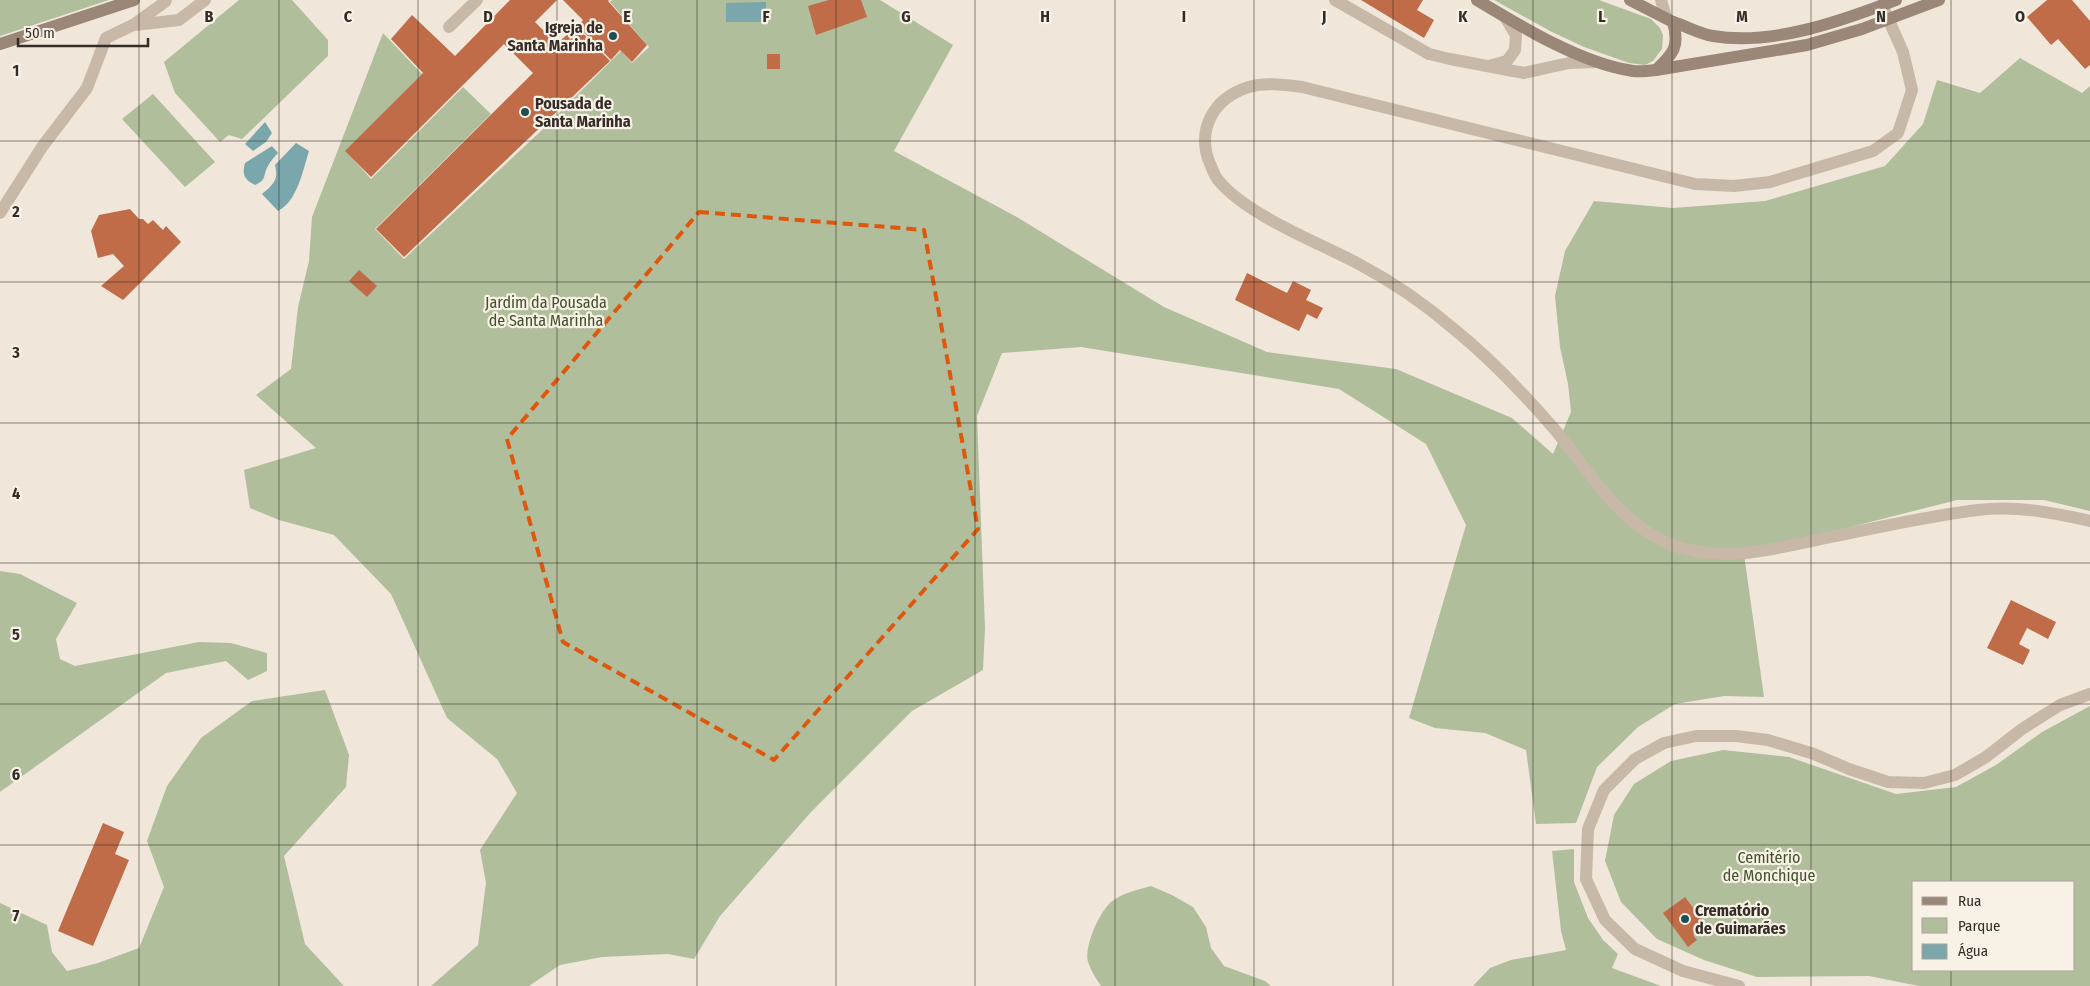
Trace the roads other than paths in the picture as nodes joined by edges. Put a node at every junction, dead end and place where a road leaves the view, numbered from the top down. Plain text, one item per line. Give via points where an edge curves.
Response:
1 (134, 0) edge
2 (166, 0) edge
3 (205, 0) edge
4 (477, 0) edge
5 (1335, 0) edge
6 (1477, 0) edge
7 (1630, 0) edge
8 (1661, 0) edge
9 (1896, 0) edge
10 (1939, 0) edge
11 (1882, 5) junction
12 (1505, 17) junction
13 (1888, 19) junction
14 (1669, 20) junction
15 (133, 26) junction
16 (450, 27) dead end
17 (0, 44) edge
18 (1598, 62) junction
19 (1488, 67) junction
20 (1656, 70) junction
21 (0, 213) edge
22 (2090, 521) edge
23 (2090, 694) edge
24 (1739, 986) edge

1 - 17 street
2 - 15 street
3 - 15 street via 179,20
4 - 16 street
5 - 19 street via 1429,54
6 - 12 street
7 - 14 street
8 - 14 street
9 - 11 street
10 - 13 street
11 - 13 street
11 - 14 street via 1830,23 1746,38 1712,36
12 - 18 street
12 - 19 street via 1516,35 1514,50 1507,61
13 - 20 street via 1807,45
13 - 22 street via 1903,52 1912,90 1898,133 1874,151 1770,182 1734,186 1695,184 1302,87 1276,84 1250,86 1223,99 1208,120 1204,137 1206,156 1217,179 1235,197 1390,282 1455,329 1518,389 1610,500 1632,522 1668,543 1704,554 1744,554 1981,509 2017,509
14 - 20 street via 1677,35 1675,48
15 - 21 street via 106,38 87,88 42,147
18 - 19 street via 1569,63 1524,73
18 - 20 street via 1634,72
23 - 24 street via 2060,705 1955,775 1924,783 1888,782 1768,740 1736,736 1696,736 1664,743 1635,759 1604,790 1588,829 1586,879 1605,920 1635,949 1683,971

